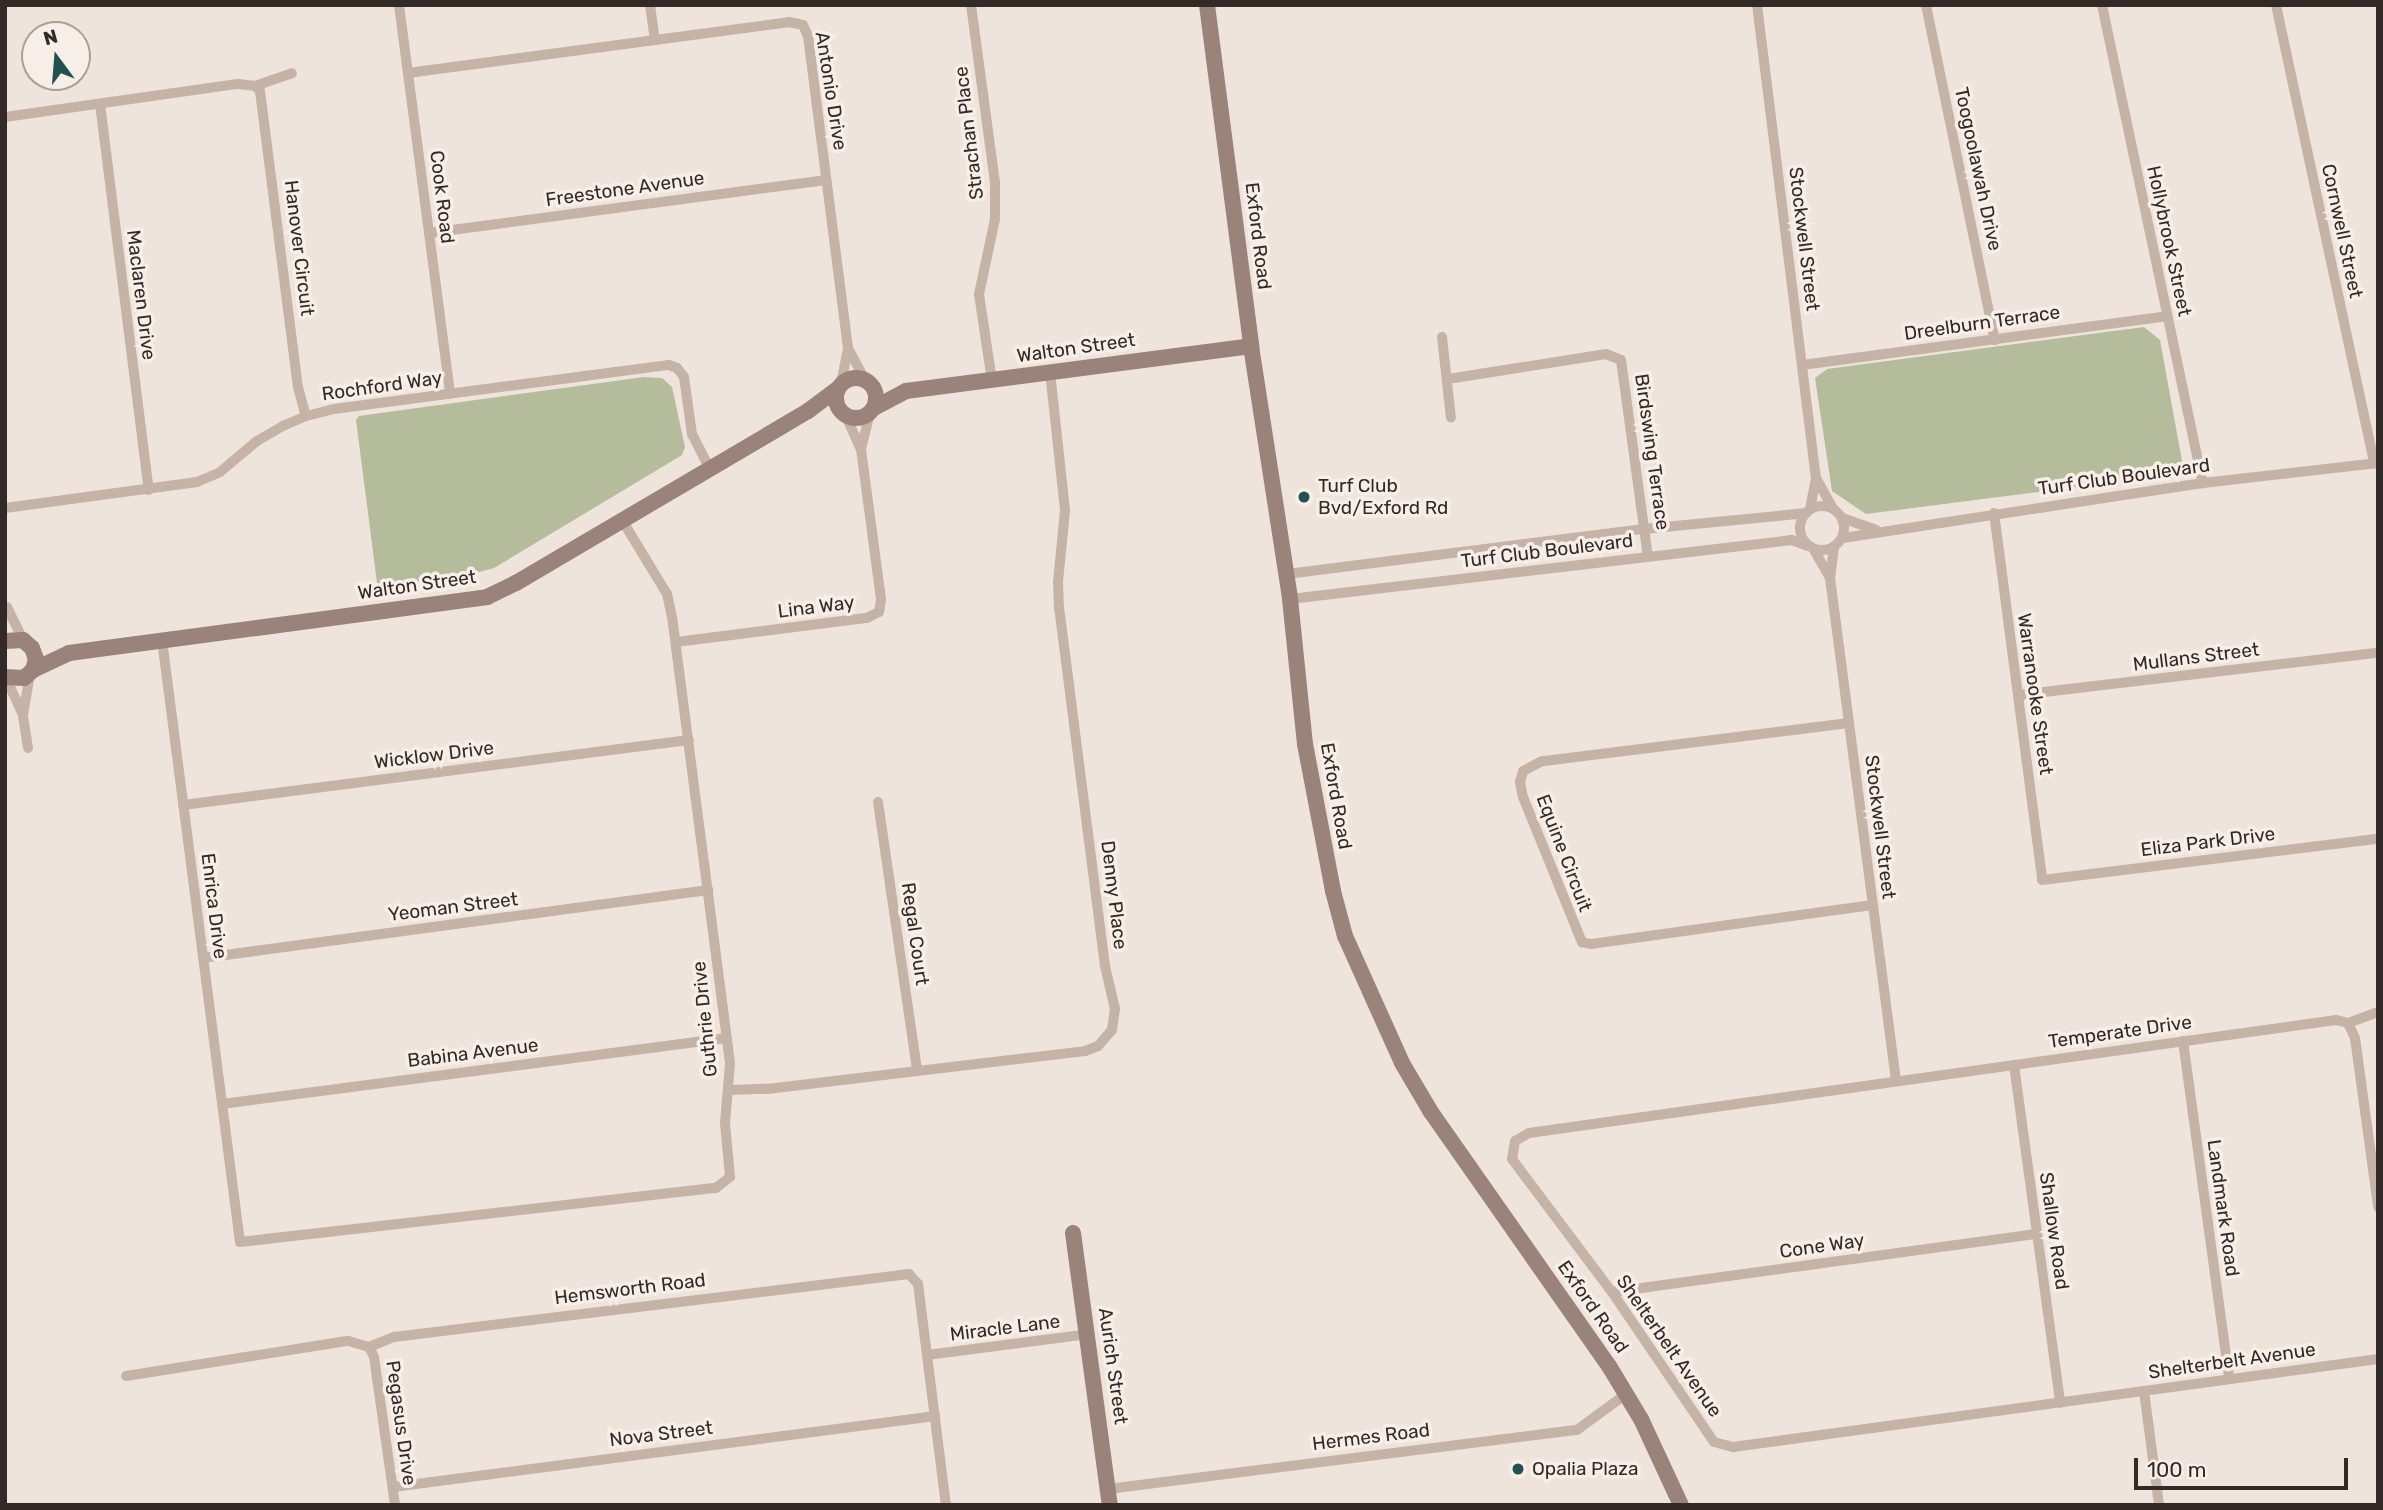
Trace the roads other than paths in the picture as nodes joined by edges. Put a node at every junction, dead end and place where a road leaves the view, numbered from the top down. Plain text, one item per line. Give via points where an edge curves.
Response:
1 (399, 5) edge
2 (650, 5) edge
3 (971, 5) edge
4 (1206, 5) edge
5 (1757, 5) edge
6 (1926, 5) edge
7 (2102, 5) edge
8 (2276, 5) edge
9 (655, 40) junction
10 (292, 73) dead end
11 (408, 73) junction
12 (254, 86) junction
13 (100, 104) junction
14 (8, 115) edge
15 (826, 180) junction
16 (429, 233) junction
17 (2167, 316) junction
18 (1442, 337) dead end
19 (1995, 340) junction
20 (1251, 346) junction
21 (848, 348) junction
22 (1802, 365) junction
23 (1050, 373) junction
24 (1448, 379) junction
25 (992, 381) junction
26 (868, 382) junction
27 (839, 386) junction
28 (906, 391) junction
29 (450, 394) junction
30 (872, 410) junction
31 (808, 411) junction
32 (843, 414) junction
33 (306, 416) junction
34 (1451, 418) dead end
35 (861, 449) junction
36 (2376, 464) edge
37 (709, 468) junction
38 (1816, 478) junction
39 (2203, 483) junction
40 (149, 490) junction
41 (5, 508) edge
42 (1833, 509) junction
43 (1808, 511) junction
44 (1994, 513) junction
45 (1842, 518) junction
46 (622, 520) junction
47 (1644, 529) junction
48 (1876, 530) junction
49 (1843, 538) junction
50 (1811, 548) junction
51 (1834, 548) junction
52 (1648, 556) junction
53 (1287, 575) junction
54 (1830, 578) junction
55 (1290, 599) junction
56 (6, 605) edge
57 (162, 640) junction
58 (5, 641) edge
59 (26, 642) junction
60 (676, 642) junction
61 (69, 653) junction
62 (2378, 653) edge
63 (32, 672) junction
64 (5, 677) edge
65 (2018, 695) junction
66 (23, 715) junction
67 (1849, 723) junction
68 (689, 740) junction
69 (28, 748) dead end
70 (878, 802) dead end
71 (184, 805) junction
72 (2378, 839) edge
73 (2042, 880) joint
74 (708, 890) junction
75 (1872, 905) junction
76 (203, 958) junction
77 (2378, 1012) edge
78 (2348, 1023) junction
79 (727, 1038) junction
80 (2183, 1041) junction
81 (2014, 1065) junction
82 (917, 1070) junction
83 (1896, 1081) junction
84 (729, 1090) junction
85 (222, 1104) junction
86 (232, 1177) joint
87 (2378, 1207) edge
88 (1073, 1233) dead end
89 (2037, 1234) junction
90 (1612, 1293) junction
91 (1088, 1334) junction
92 (369, 1347) junction
93 (927, 1355) junction
94 (2378, 1359) edge
95 (126, 1376) dead end
96 (2229, 1379) junction
97 (2144, 1391) junction
98 (1626, 1394) junction
99 (2060, 1402) junction
100 (935, 1416) junction
101 (393, 1487) junction
102 (1109, 1497) edge
103 (395, 1505) edge
104 (946, 1505) edge
105 (1681, 1505) edge
106 (2160, 1505) edge

1 - 11 street, Cook Road
2 - 9 street
3 - 25 street, Strachan Place via 995,182 995,219 979,294
4 - 20 street, Exford Road
5 - 22 street, Stockwell Street
6 - 19 street, Toogoolawah Drive
7 - 17 street, Hollybrook Street
8 - 36 street, Cornwell Street
9 - 11 street, Antonio Drive
9 - 15 street, Antonio Drive via 789,22 803,25
10 - 12 street
11 - 16 street, Cook Road
12 - 13 street via 239,84
12 - 33 street, Hanover Circuit via 262,97
13 - 14 street
13 - 40 street, Maclaren Drive
15 - 16 street, Freestone Avenue
15 - 21 street, Antonio Drive
16 - 29 street, Cook Road
17 - 19 street, Dreelburn Terrace
17 - 39 street, Hollybrook Street
18 - 24 street
19 - 22 street, Dreelburn Terrace
20 - 23 street, Walton Street
20 - 53 street, Exford Road
21 - 26 street, Antonio Drive
21 - 27 street, Antonio Drive
22 - 38 street, Stockwell Street
23 - 25 street, Walton Street
23 - 82 street, Denny Place via 1065,510 1059,609 1116,1021 1106,1040 1086,1051
24 - 34 street
24 - 47 street, Birdswing Terrace via 1606,354 1621,359
25 - 28 street, Walton Street
26 - 27 street via 853,378
26 - 28 street, Walton Street
26 - 30 street via 876,396
27 - 31 street, Walton Street
27 - 32 street via 835,401
28 - 30 street, Walton Street
29 - 33 street, Rochford Way
29 - 37 street, Rochford Way via 669,365 684,377 692,434
30 - 32 street via 858,419
30 - 35 street, Lina Way
31 - 32 street
31 - 37 street, Walton Street
32 - 35 street, Lina Way
33 - 40 street, Rochford Way via 264,436 209,478
35 - 60 street, Lina Way via 881,599 878,612 867,618
36 - 39 street, Turf Club Boulevard
37 - 46 street, Walton Street
38 - 42 street, Stockwell Street
38 - 43 street, Stockwell Street
39 - 44 street, Turf Club Boulevard
40 - 41 street, Rochford Way
42 - 43 street via 1822,506
42 - 45 street
43 - 47 street, Turf Club Boulevard
43 - 50 street via 1800,527
44 - 48 street, Turf Club Boulevard
44 - 65 street, Warranooke Street
45 - 48 street, Turf Club Boulevard
45 - 49 street
46 - 57 street, Walton Street via 487,597
46 - 60 street, Guthrie Drive via 667,594
47 - 52 street, Birdswing Terrace
47 - 53 street, Turf Club Boulevard
48 - 49 street, Turf Club Boulevard
49 - 51 street
50 - 51 street
50 - 52 street, Turf Club Boulevard via 1792,540
50 - 54 street, Stockwell Street
51 - 54 street, Stockwell Street
52 - 55 street, Turf Club Boulevard
53 - 55 street, Exford Road
54 - 67 street, Stockwell Street
55 - 98 street, Exford Road via 1318,819 1333,891 1362,980 1431,1112
56 - 59 street
57 - 61 street, Walton Street
57 - 71 street, Enrica Drive
58 - 59 street, Walton Street
59 - 61 street, Walton Street
59 - 63 street via 35,653
60 - 68 street, Guthrie Drive
61 - 63 street, Walton Street
62 - 65 street, Mullans Street
63 - 64 street, Walton Street via 18,680
63 - 66 street
64 - 66 street
65 - 73 street, Warranooke Street
66 - 69 street
67 - 75 street, Stockwell Street
67 - 75 street, Equine Circuit via 1542,761 1523,771 1520,782 1582,942
68 - 71 street, Wicklow Drive
68 - 74 street, Guthrie Drive
70 - 82 street, Regal Court
71 - 76 street, Enrica Drive
72 - 73 street, Eliza Park Drive
74 - 76 street, Yeoman Street
74 - 79 street, Guthrie Drive
75 - 83 street, Stockwell Street
76 - 85 street, Enrica Drive
77 - 78 street
78 - 80 street, Temperate Drive via 2336,1020
78 - 87 street via 2354,1034
79 - 84 street, Guthrie Drive
79 - 85 street, Babina Avenue
80 - 81 street, Temperate Drive
80 - 96 street, Landmark Road
81 - 83 street, Temperate Drive
81 - 89 street, Shallow Road
82 - 84 street, Denny Place
83 - 90 street, Shelterbelt Avenue via 1529,1133 1515,1141 1511,1159
84 - 86 street, Guthrie Drive via 724,1123 730,1177 716,1188 240,1242
85 - 86 street, Enrica Drive
88 - 91 street, Aurich Street
89 - 90 street, Cone Way
89 - 99 street, Shallow Road
90 - 99 street, Shelterbelt Avenue via 1714,1442 1733,1447
91 - 93 street, Miracle Lane
91 - 102 street, Aurich Street
92 - 93 street, Hemsworth Road via 394,1337 900,1273 909,1274 918,1284
92 - 95 street, Hemsworth Road via 348,1341
92 - 101 street, Pegasus Drive
93 - 100 street, Hemsworth Road
94 - 96 street, Shelterbelt Avenue
96 - 97 street, Shelterbelt Avenue
97 - 99 street, Shelterbelt Avenue
97 - 106 street
98 - 102 street, Hermes Road via 1577,1430
98 - 105 street, Exford Road
100 - 101 street, Nova Street
100 - 104 street, Hemsworth Road
101 - 103 street, Pegasus Drive

